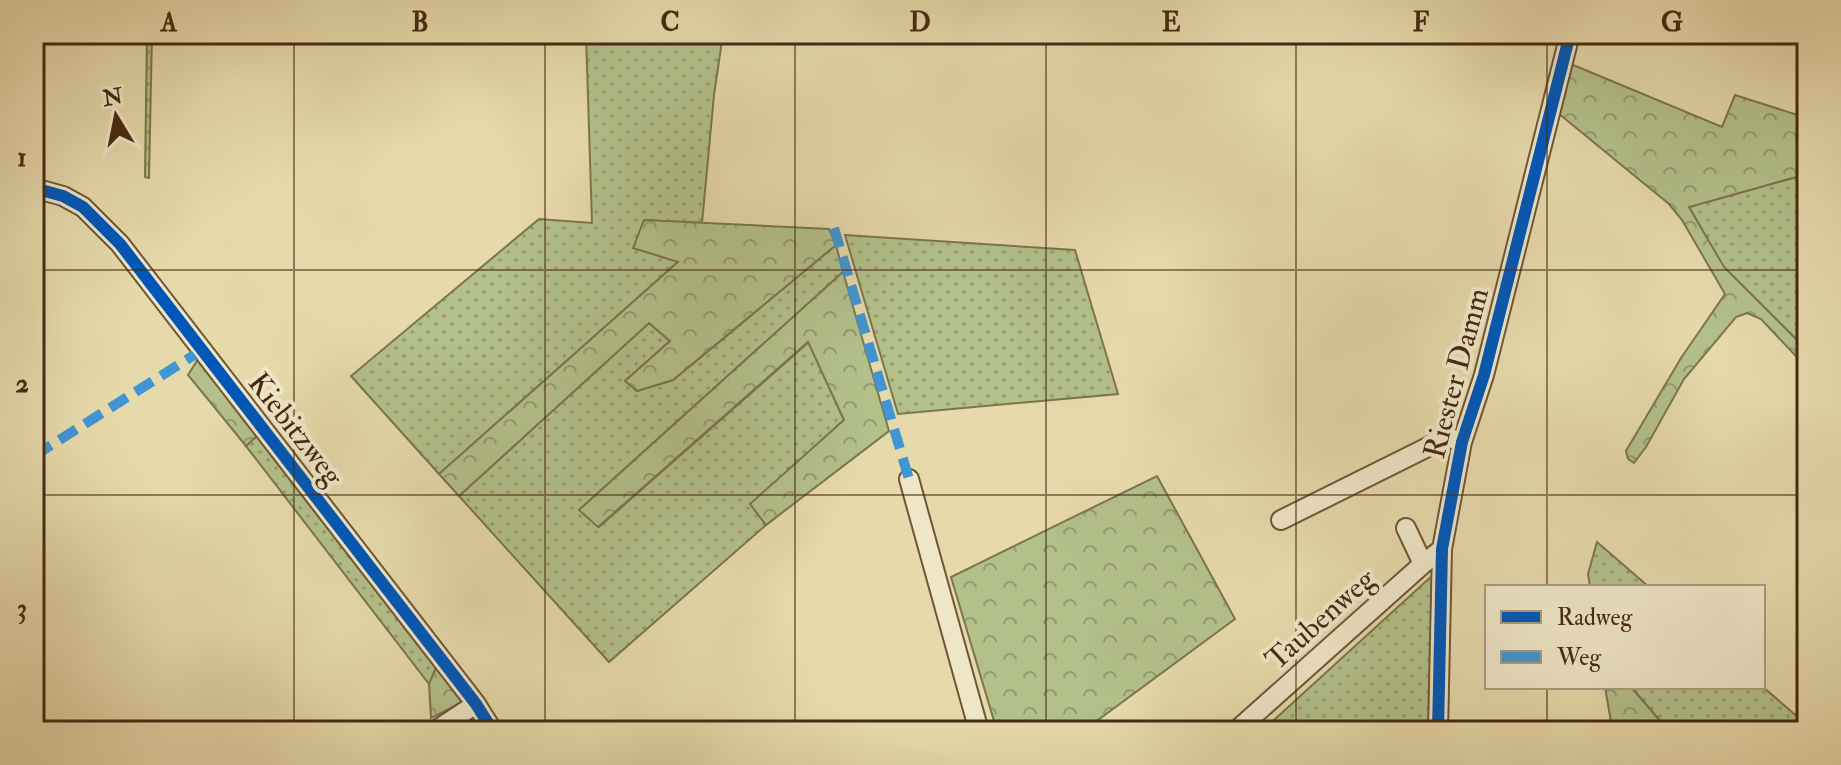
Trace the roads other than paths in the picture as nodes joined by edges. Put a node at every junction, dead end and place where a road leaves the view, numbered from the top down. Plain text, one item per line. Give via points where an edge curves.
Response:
1 (1570, 34) edge
2 (34, 188) edge
3 (1462, 442) junction
4 (909, 479) dead end
5 (1281, 520) dead end
6 (1406, 528) dead end
7 (1442, 549) junction
8 (1423, 564) junction
9 (476, 704) junction
10 (435, 731) edge
11 (493, 731) edge
12 (979, 731) edge
13 (1236, 731) edge
14 (1438, 731) edge

1 - 3 street, Riester Damm via 1484,375
2 - 9 street, Kiebitzweg via 83,207 120,244
3 - 5 street via 1444,439
3 - 7 street, Riester Damm
4 - 12 street
6 - 8 street
7 - 8 street, Taubenweg
7 - 14 street, Riester Damm
8 - 13 street, Taubenweg
9 - 10 street
9 - 11 street, Kiebitzweg

